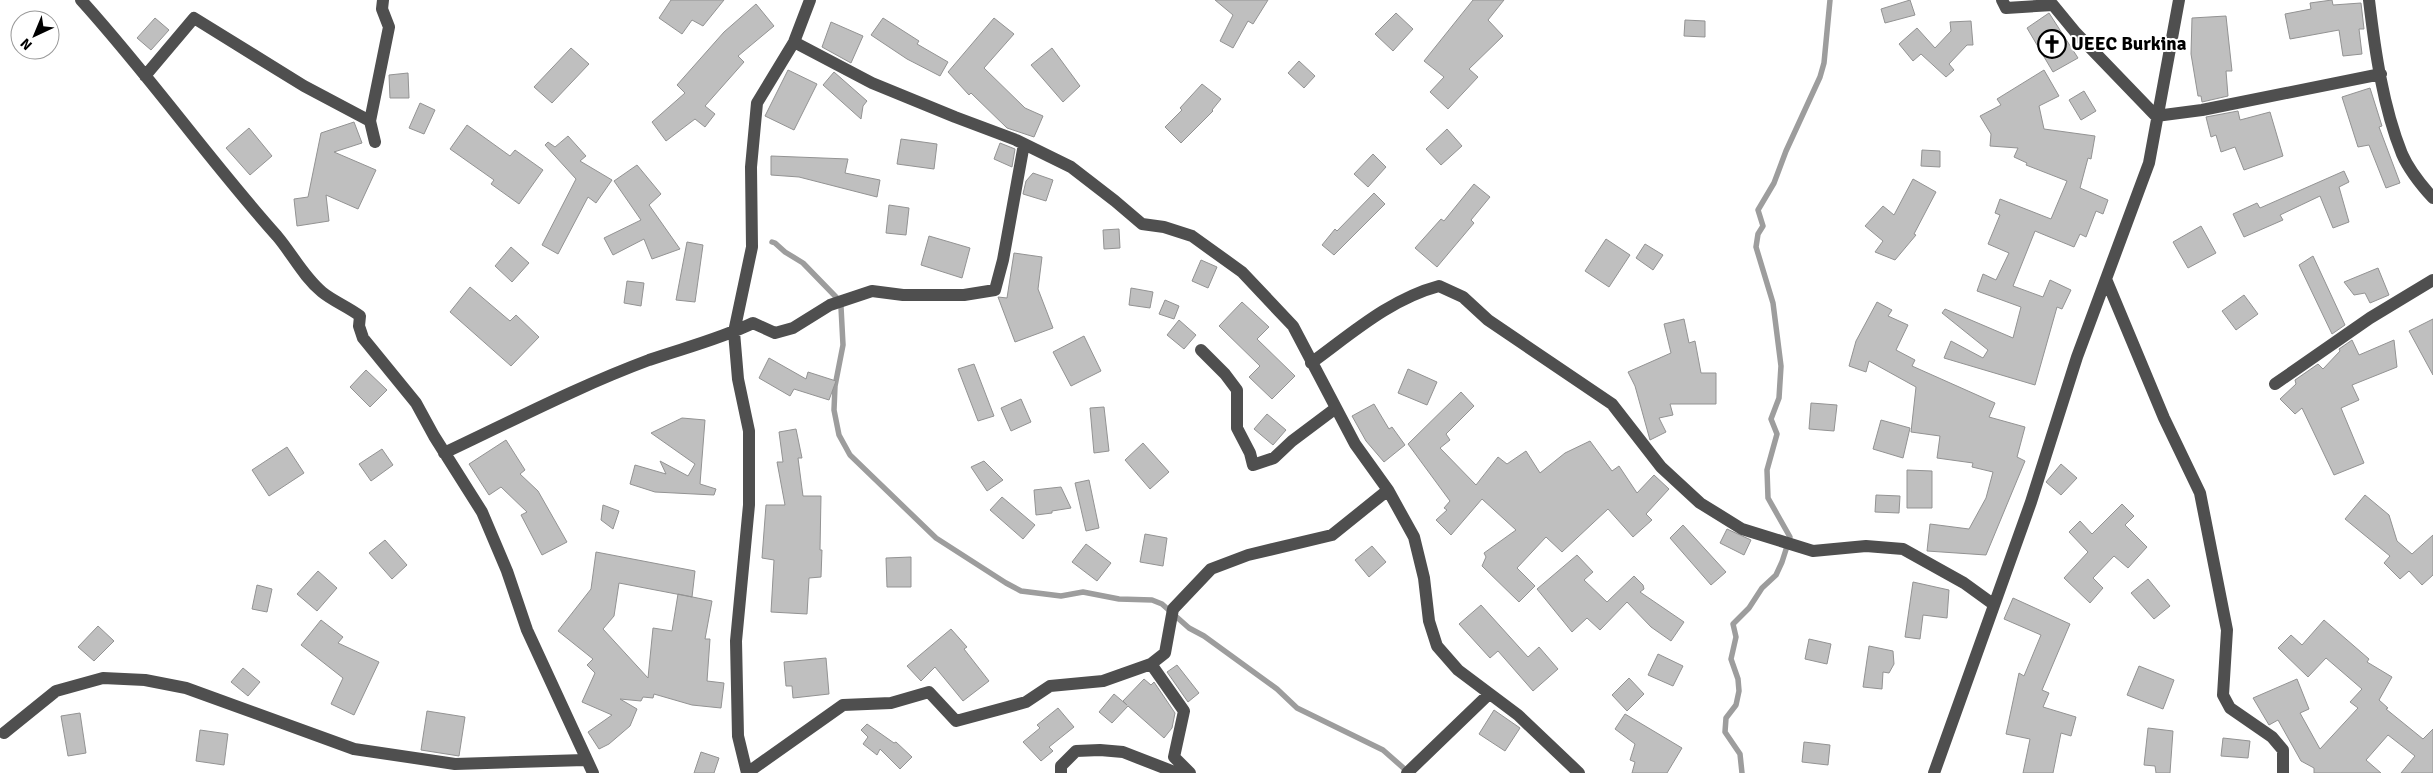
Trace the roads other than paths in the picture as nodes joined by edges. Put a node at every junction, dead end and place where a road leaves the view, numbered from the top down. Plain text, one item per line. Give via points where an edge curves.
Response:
1 (81, 0) edge
2 (383, 0) edge
3 (810, 0) edge
4 (2002, 0) edge
5 (2179, 0) edge
6 (2370, 0) edge
7 (794, 42) junction
8 (2381, 74) junction
9 (145, 76) junction
10 (2156, 116) junction
11 (370, 120) junction
12 (376, 142) dead end
13 (1024, 144) junction
14 (2433, 198) edge
15 (2106, 279) junction
16 (2433, 280) edge
17 (734, 332) junction
18 (1201, 350) dead end
19 (1311, 363) junction
20 (2275, 384) dead end
21 (1336, 408) junction
22 (444, 452) junction
23 (1388, 490) junction
24 (1993, 604) junction
25 (1151, 664) junction
26 (1488, 694) junction
27 (4, 733) dead end
28 (585, 760) junction
29 (593, 773) edge
30 (747, 773) edge
31 (1061, 773) edge
32 (1177, 773) edge
33 (1190, 773) edge
34 (1407, 773) edge
35 (1579, 773) edge
36 (1934, 773) edge
37 (2283, 773) edge

1 - 9 street
2 - 11 street via 382,9 389,27
3 - 7 street
4 - 10 street via 2006,8 2054,5 2076,33
5 - 10 street
6 - 8 street
7 - 13 street via 872,83
7 - 17 street via 757,103 751,167 752,247
8 - 10 street via 2202,110
8 - 14 street via 2403,156
9 - 11 street via 194,18 304,86
9 - 22 street via 280,240 304,276 324,294 360,316 363,338 416,402
10 - 15 street via 2149,163
11 - 12 street
13 - 17 street via 995,290 946,295 872,291 830,305 793,328 775,333 753,323
13 - 19 street via 1071,167 1142,224 1192,236 1242,272 1293,326
15 - 24 street
15 - 37 street via 2164,418 2200,493 2227,630 2223,695 2230,708 2272,737 2283,750
16 - 20 street via 2370,318
17 - 22 street via 648,361
17 - 30 street via 738,380 749,431 749,505 736,642 738,736
18 - 21 street via 1237,390 1237,428 1253,465 1274,458
19 - 21 street
19 - 24 street via 1391,305 1415,292 1439,286 1464,297 1488,320 1612,404 1661,467 1700,503 1742,529 1812,551 1866,546 1903,549 1964,583
21 - 23 street via 1355,444
22 - 28 street via 482,512 527,630
23 - 25 street via 1332,535 1248,555 1211,569 1173,609 1166,653
23 - 26 street via 1414,537 1424,578 1429,621 1437,646 1458,670
24 - 36 street
25 - 30 street via 1103,681 1050,686 1026,702 956,721 929,692 891,703 843,705
25 - 33 street via 1184,711 1174,758
26 - 34 street
26 - 35 street via 1518,715
27 - 28 street via 56,691 112,678 186,688 354,749 455,764
28 - 29 street
31 - 32 street via 1061,766 1076,751 1100,750 1123,752

